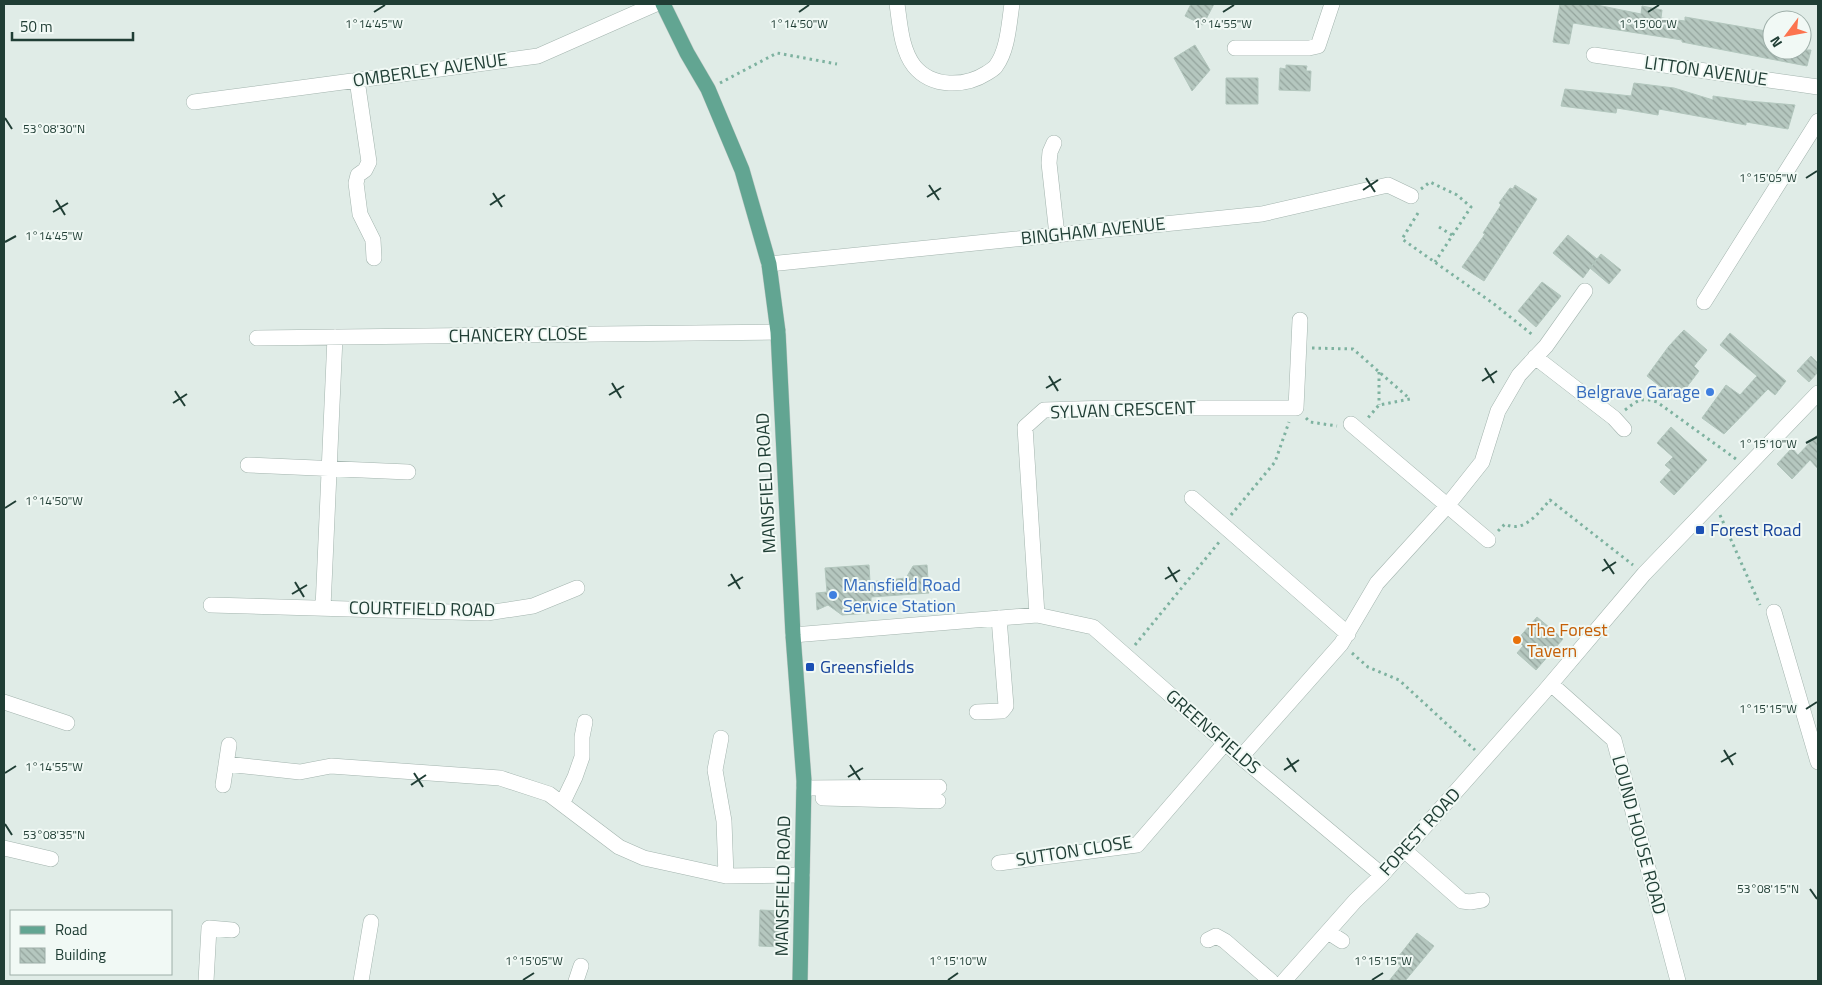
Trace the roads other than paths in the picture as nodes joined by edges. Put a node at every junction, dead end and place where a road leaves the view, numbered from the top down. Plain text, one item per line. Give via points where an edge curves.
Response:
1 (656, 4) edge
2 (663, 4) edge
3 (897, 4) edge
4 (1012, 4) edge
5 (1332, 4) edge
6 (1235, 48) dead end
7 (1594, 55) dead end
8 (357, 80) junction
9 (1818, 87) edge
10 (194, 102) dead end
11 (1818, 121) edge
12 (1054, 143) dead end
13 (1411, 196) road end
14 (1057, 235) junction
15 (374, 258) dead end
16 (769, 264) junction
17 (1586, 291) dead end
18 (1704, 302) dead end
19 (1300, 320) dead end
20 (778, 332) junction
21 (335, 337) junction
22 (257, 338) dead end
23 (1540, 351) junction
24 (1818, 394) edge
25 (1619, 423) road end
26 (1354, 427) road end
27 (248, 465) dead end
28 (329, 469) junction
29 (408, 472) dead end
30 (1192, 498) dead end
31 (1447, 506) junction
32 (1488, 540) road end
33 (577, 588) dead end
34 (211, 605) dead end
35 (323, 608) junction
36 (1774, 612) road end
37 (1037, 615) junction
38 (999, 618) junction
39 (793, 635) junction
40 (1345, 639) junction
41 (1551, 684) junction
42 (4, 702) edge
43 (977, 712) dead end
44 (585, 722) dead end
45 (67, 723) dead end
46 (722, 738) dead end
47 (1225, 743) junction
48 (229, 745) dead end
49 (1241, 757) junction
50 (1818, 762) edge
51 (226, 764) junction
52 (223, 785) dead end
53 (804, 793) junction
54 (938, 794) dead end
55 (562, 804) junction
56 (4, 848) edge
57 (1404, 850) junction
58 (51, 859) dead end
59 (999, 863) dead end
60 (802, 875) junction
61 (1382, 875) junction
62 (726, 876) junction
63 (1482, 900) dead end
64 (371, 922) dead end
65 (232, 930) dead end
66 (1328, 932) junction
67 (1208, 940) dead end
68 (1342, 941) dead end
69 (581, 966) dead end
70 (206, 981) edge
71 (361, 981) edge
72 (576, 981) edge
73 (800, 981) edge
74 (1271, 981) edge
75 (1284, 981) edge
76 (1678, 981) edge

1 - 8 street, OMBERLEY AVENUE via 538,56
2 - 16 main road, MANSFIELD ROAD via 708,89 742,170
3 - 4 street via 903,41 914,65 928,77 960,84 976,80 996,67 1004,48
5 - 6 street via 1318,46
7 - 9 street, LITTON AVENUE
8 - 10 street, OMBERLEY AVENUE
8 - 15 street via 369,162 358,175 356,183 360,214 372,240
11 - 18 street
12 - 14 street via 1049,163
13 - 14 street, BINGHAM AVENUE via 1388,185 1262,214
14 - 16 street, BINGHAM AVENUE
16 - 20 main road, MANSFIELD ROAD
17 - 23 street
19 - 37 street, SYLVAN CRESCENT via 1296,408 1044,410 1025,427
20 - 21 street, CHANCERY CLOSE
20 - 39 main road, MANSFIELD ROAD
21 - 22 street, CHANCERY CLOSE
21 - 28 street, COURTFIELD ROAD
23 - 25 street
23 - 31 street via 1519,375 1498,411 1482,462
24 - 41 street, FOREST ROAD via 1644,574
26 - 31 street
27 - 28 street
28 - 29 street
28 - 35 street, COURTFIELD ROAD
30 - 40 street
31 - 32 street
31 - 40 street via 1378,584
33 - 35 street, COURTFIELD ROAD via 533,606 487,613
34 - 35 street, COURTFIELD ROAD
36 - 50 street
37 - 38 street, GREENSFIELDS
37 - 47 street, GREENSFIELDS via 1093,627
38 - 39 street, GREENSFIELDS
38 - 43 street via 1006,706 1002,711
39 - 53 main road, MANSFIELD ROAD
40 - 49 street
41 - 57 street, FOREST ROAD
41 - 76 street, LOUND HOUSE ROAD via 1614,740
42 - 45 street
44 - 55 street via 582,757
46 - 62 street via 715,770 724,821
47 - 49 street, GREENSFIELDS
47 - 59 street, SUTTON CLOSE via 1137,845
48 - 51 street
49 - 61 street, GREENSFIELDS
51 - 52 street
51 - 55 street via 300,772 331,766 500,778 549,794
53 - 54 street
53 - 60 main road, MANSFIELD ROAD
55 - 62 street via 627,851 644,858
56 - 58 street
57 - 61 street, FOREST ROAD
57 - 63 street via 1462,901
60 - 62 street
60 - 73 main road, MANSFIELD ROAD
61 - 66 street, FOREST ROAD via 1361,907
64 - 71 street
65 - 70 street via 208,928
66 - 68 street
66 - 75 street, FOREST ROAD
67 - 74 street via 1216,936
69 - 72 street

